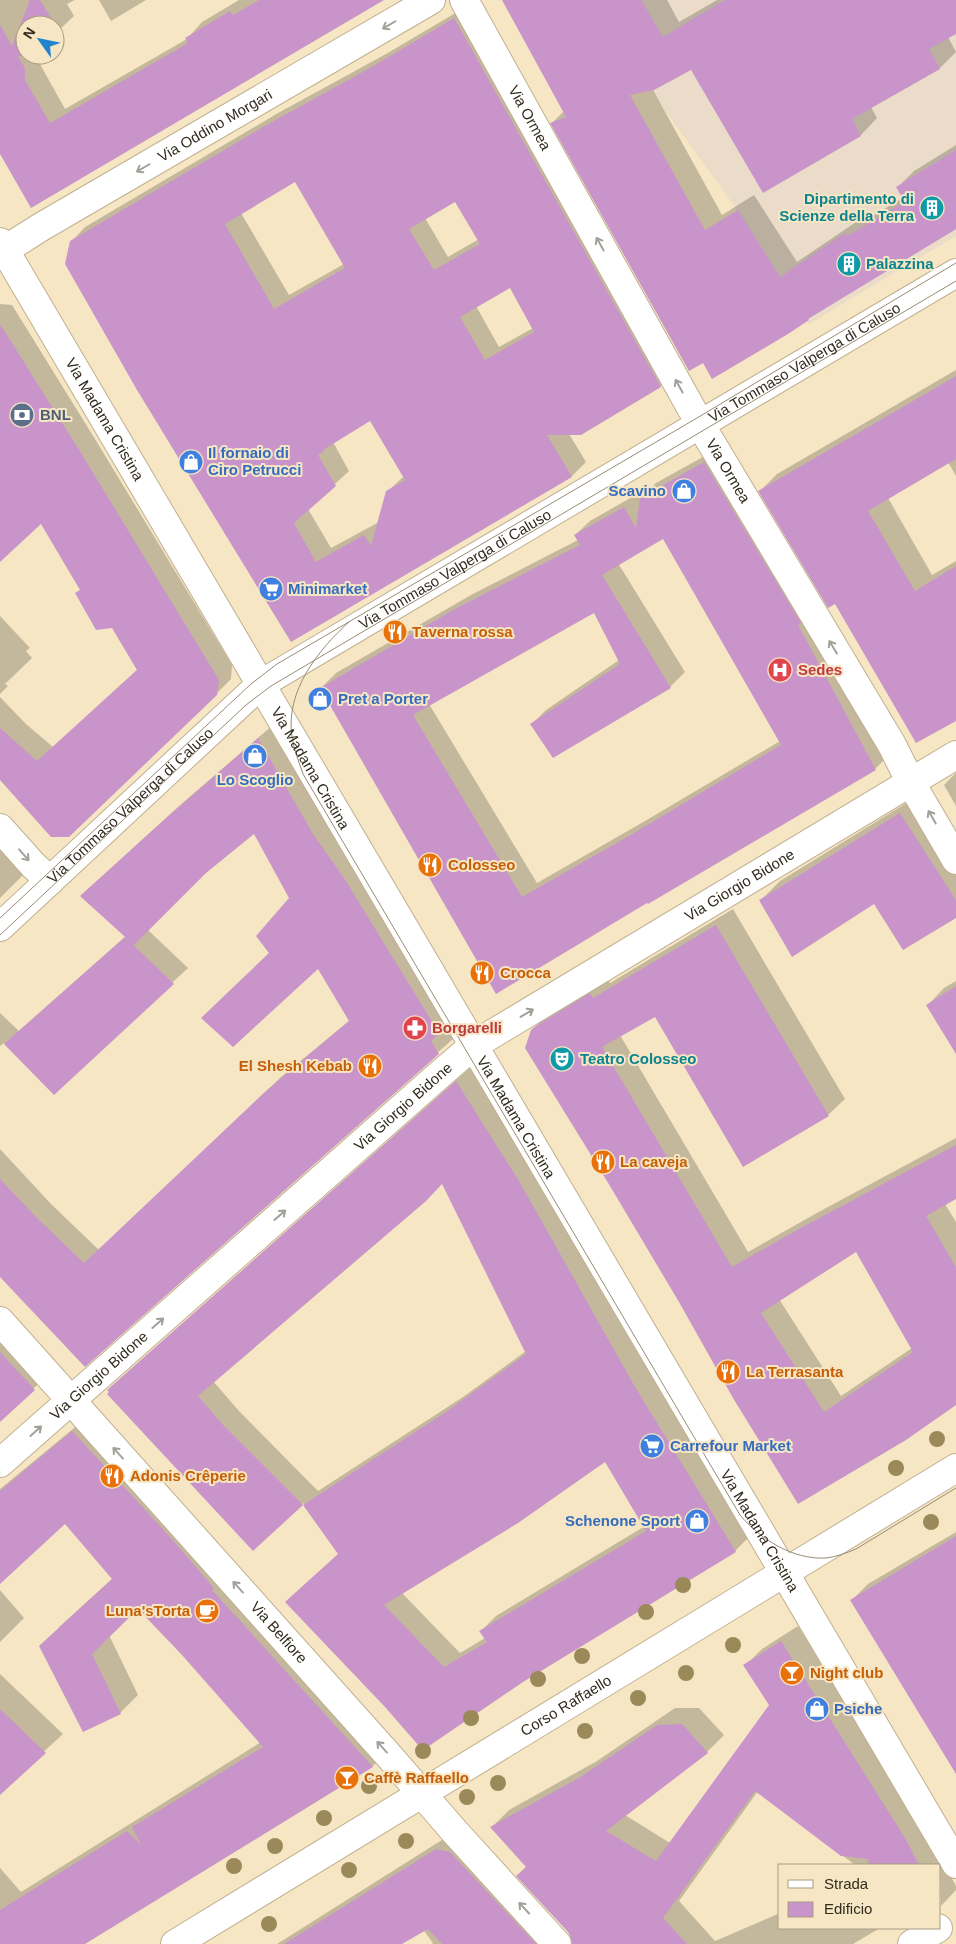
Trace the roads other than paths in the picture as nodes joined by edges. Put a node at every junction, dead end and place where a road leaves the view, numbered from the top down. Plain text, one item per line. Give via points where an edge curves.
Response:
1 (431, 0) edge
2 (464, 0) edge
3 (2, 248) edge
4 (953, 280) edge
5 (700, 424) junction
6 (261, 684) junction
7 (956, 755) edge
8 (911, 783) junction
9 (0, 828) edge
10 (956, 860) edge
11 (50, 881) junction
12 (0, 927) edge
13 (474, 1046) junction
14 (0, 1321) edge
15 (70, 1400) junction
16 (0, 1463) edge
17 (956, 1468) edge
18 (784, 1572) junction
19 (422, 1793) junction
20 (956, 1864) edge
21 (956, 1917) edge
22 (941, 1926) edge
23 (936, 1929) edge
24 (175, 1944) edge
25 (557, 1944) edge
26 (912, 1944) edge

1 -> 3 street, Via Oddino Morgari
5 -> 2 street, Via Ormea
3 - 6 street, Via Madama Cristina
4 - 5 street, Via Tommaso Valperga di Caluso
5 - 6 street, Via Tommaso Valperga di Caluso
8 -> 5 street, Via Ormea via 892,745
6 - 11 street, Via Tommaso Valperga di Caluso
6 - 13 street, Via Madama Cristina
7 - 8 street, Via Giorgio Bidone
10 -> 8 street, Via Ormea
13 -> 8 street, Via Giorgio Bidone
9 -> 11 street
11 - 12 street, Via Tommaso Valperga di Caluso
15 -> 13 street, Via Giorgio Bidone
13 - 18 street, Via Madama Cristina
14 - 15 street, Via Belfiore
16 -> 15 street, Via Giorgio Bidone
19 -> 15 street, Via Belfiore
17 - 18 street, Corso Raffaello
18 - 19 street, Corso Raffaello
18 - 20 street, Via Madama Cristina
19 - 24 street, Corso Raffaello
25 -> 19 street, Via Belfiore
21 - 22 street
23 - 26 street

